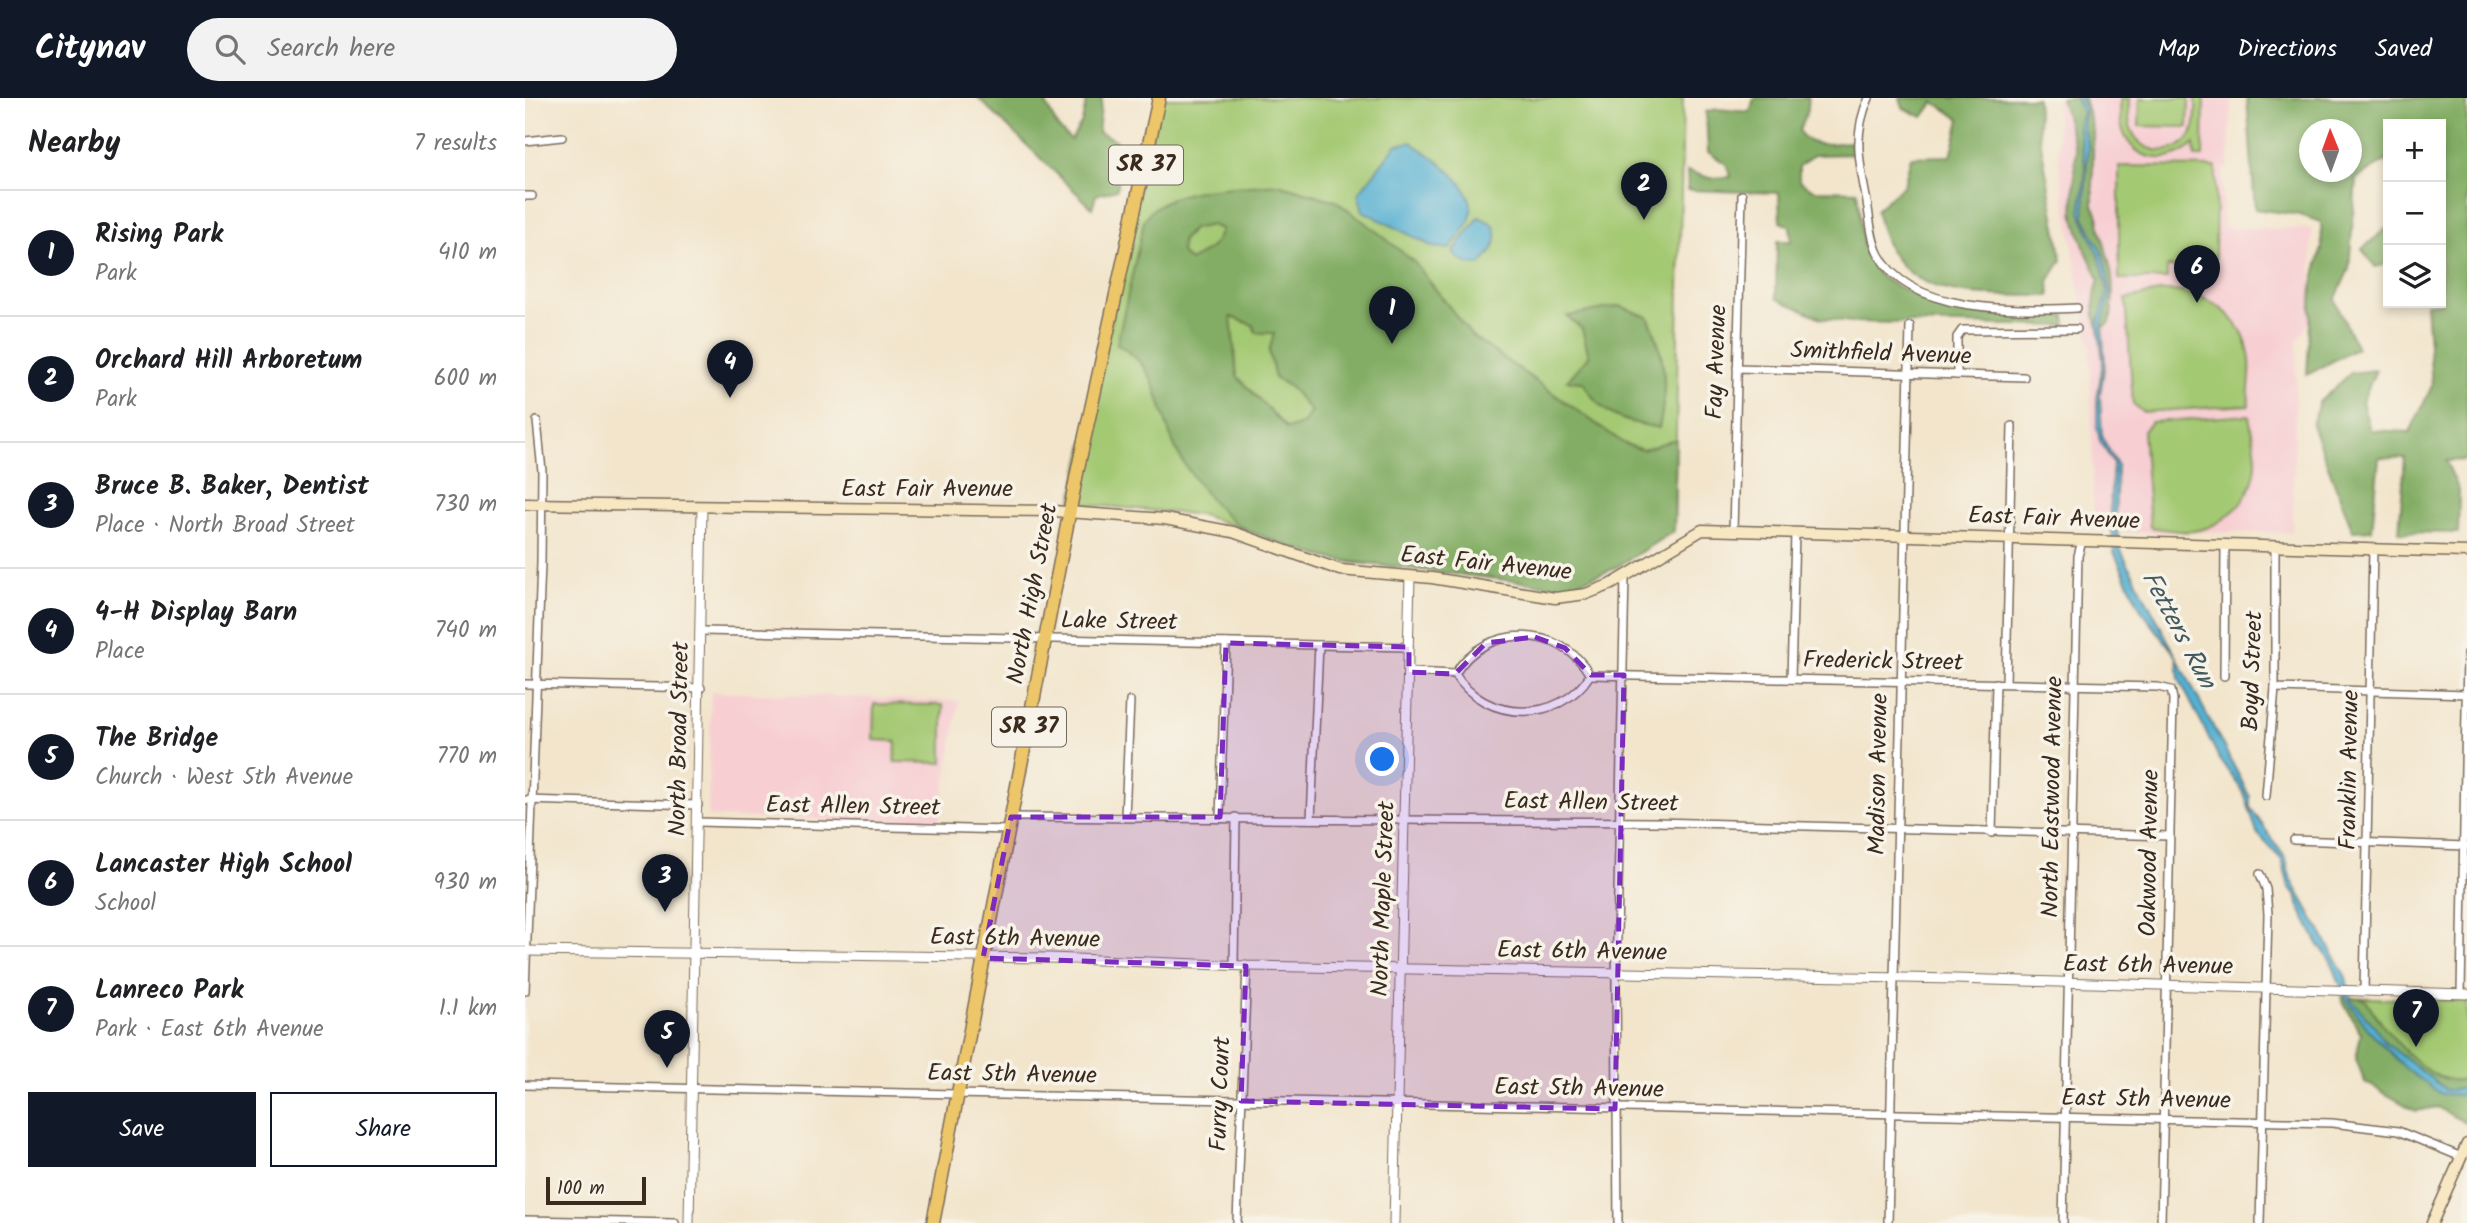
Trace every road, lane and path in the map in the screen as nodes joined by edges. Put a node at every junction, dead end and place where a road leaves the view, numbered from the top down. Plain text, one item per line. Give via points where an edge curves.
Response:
1 (1159, 98) edge
2 (1869, 98) edge
3 (562, 137) dead end
4 (525, 141) edge
5 (1742, 195) dead end
6 (2077, 308) dead end
7 (1910, 326) dead end
8 (2077, 329) dead end
9 (1737, 368) junction
10 (1908, 374) junction
11 (1957, 375) junction
12 (2024, 377) dead end
13 (537, 421) dead end
14 (2012, 426) dead end
15 (525, 504) edge
16 (541, 504) junction
17 (702, 507) junction
18 (1070, 512) junction
19 (1733, 531) junction
20 (1795, 533) junction
21 (1904, 535) junction
22 (2009, 538) junction
23 (2081, 541) junction
24 (2225, 545) junction
25 (2275, 546) junction
26 (2373, 549) junction
27 (2467, 552) edge
28 (1410, 576) junction
29 (1625, 577) junction
30 (702, 631) junction
31 (1045, 639) junction
32 (1226, 643) junction
33 (1319, 645) junction
34 (1409, 647) junction
35 (2467, 653) edge
36 (1409, 672) junction
37 (1455, 674) junction
38 (1590, 675) junction
39 (1624, 675) junction
40 (2224, 676) dead end
41 (1791, 679) junction
42 (1900, 682) junction
43 (1996, 683) junction
44 (2006, 683) junction
45 (525, 684) edge
46 (536, 685) junction
47 (2075, 685) junction
48 (701, 688) junction
49 (2276, 688) junction
50 (2370, 693) junction
51 (2172, 694) joint
52 (2467, 694) edge
53 (1130, 701) dead end
54 (2266, 796) dead end
55 (529, 800) edge
56 (698, 805) junction
57 (1011, 817) junction
58 (1125, 817) junction
59 (1220, 817) junction
60 (1236, 817) junction
61 (1311, 819) junction
62 (1405, 819) junction
63 (698, 822) junction
64 (1620, 822) junction
65 (1008, 830) junction
66 (1897, 830) junction
67 (1992, 832) junction
68 (2072, 834) junction
69 (2170, 836) junction
70 (2294, 840) dead end
71 (2368, 842) junction
72 (2465, 846) edge
73 (2260, 874) dead end
74 (526, 951) edge
75 (695, 954) junction
76 (983, 958) junction
77 (1234, 965) junction
78 (1247, 966) junction
79 (1401, 967) junction
80 (1616, 972) junction
81 (1894, 978) junction
82 (2069, 984) junction
83 (2166, 986) junction
84 (2265, 989) junction
85 (525, 991) edge
86 (2360, 991) junction
87 (2464, 994) edge
88 (525, 1084) edge
89 (692, 1088) junction
90 (957, 1093) junction
91 (1241, 1101) junction
92 (1399, 1104) junction
93 (1615, 1108) junction
94 (1891, 1113) junction
95 (2066, 1117) junction
96 (2163, 1119) junction
97 (2261, 1122) junction
98 (2467, 1144) edge
99 (2459, 1156) junction
100 (525, 1220) edge
101 (675, 1223) edge
102 (689, 1223) edge
103 (933, 1223) edge
104 (1237, 1223) edge
105 (1394, 1223) edge
106 (1618, 1223) edge
107 (1888, 1223) edge
108 (2063, 1223) edge
109 (2161, 1223) edge
110 (2260, 1223) edge
111 (2433, 1223) edge

1 - 18 highway, North High Street / SR 37
2 - 6 street via 1860,122 1858,157 1875,246 1888,267 1924,293 1953,304
3 - 4 street
5 - 9 street, Fay Avenue
7 - 10 street, Madison Avenue
8 - 11 street via 1962,330
9 - 10 street, Smithfield Avenue
9 - 19 street, Fay Avenue
10 - 11 street, Smithfield Avenue
10 - 21 street, Madison Avenue
11 - 12 street, Smithfield Avenue
13 - 16 street
14 - 22 street
15 - 16 main road, East Fair Avenue
16 - 17 main road, East Fair Avenue
16 - 46 street
17 - 18 main road, East Fair Avenue
17 - 30 street, North Broad Street
18 - 28 main road, East Fair Avenue via 1199,523 1327,567
18 - 31 highway, North High Street / SR 37
19 - 20 main road, East Fair Avenue
19 - 29 main road, East Fair Avenue via 1698,531
20 - 21 main road, East Fair Avenue
20 - 41 street
21 - 22 main road, East Fair Avenue
21 - 42 street, Madison Avenue
22 - 23 main road, East Fair Avenue
22 - 44 street
23 - 24 main road, East Fair Avenue
23 - 47 street, North Eastwood Avenue
24 - 25 main road, East Fair Avenue
24 - 40 street
25 - 26 main road, East Fair Avenue
25 - 49 street, Boyd Street
26 - 27 main road, East Fair Avenue
26 - 50 street, Franklin Avenue
28 - 29 main road, East Fair Avenue via 1555,598 1586,594
28 - 34 street, North Maple Street
29 - 39 street
30 - 31 street, Lake Street
30 - 48 street, North Broad Street
31 - 32 street, Lake Street
31 - 57 highway, North High Street / SR 37
32 - 33 street, Lake Street
32 - 59 street
33 - 34 street, Lake Street
33 - 61 street
34 - 36 street, North Maple Street
35 - 52 street
36 - 37 street
36 - 62 street, North Maple Street
37 - 38 street via 1482,702 1525,711 1565,702
37 - 38 street via 1464,659 1486,643 1521,637 1545,639 1565,648
38 - 39 street, Frederick Street
39 - 41 street, Frederick Street
39 - 64 street
41 - 42 street, Frederick Street
42 - 43 street, Frederick Street
42 - 66 street, Madison Avenue
43 - 44 street, Frederick Street
43 - 67 street
44 - 47 street, Frederick Street
45 - 46 street
46 - 48 street
46 - 55 street
47 - 51 street, Frederick Street via 2167,688
47 - 68 street, North Eastwood Avenue
48 - 56 street, North Broad Street
49 - 50 street
49 - 54 street, Boyd Street
50 - 52 street
50 - 71 street, Franklin Avenue
51 - 69 street, Oakwood Avenue
52 - 72 street
53 - 58 street
55 - 56 street
55 - 74 street
56 - 63 street, North Broad Street
57 - 58 street, East Allen Street
57 - 65 highway, North High Street / SR 37
58 - 59 street, East Allen Street
59 - 60 street, East Allen Street
60 - 61 street, East Allen Street
60 - 77 street
61 - 62 street, East Allen Street
62 - 64 street, East Allen Street
62 - 79 street, North Maple Street
63 - 65 street, East Allen Street
63 - 75 street, North Broad Street
64 - 66 street, East Allen Street
64 - 80 street
65 - 76 highway, North High Street / SR 37
66 - 67 street, East Allen Street
66 - 81 street, Madison Avenue
67 - 68 street, East Allen Street
68 - 69 street, East Allen Street
68 - 82 street, North Eastwood Avenue
69 - 83 street, Oakwood Avenue
70 - 71 street
71 - 72 street
71 - 86 street, Franklin Avenue
72 - 87 street
73 - 84 street via 2268,904
74 - 75 street, East 6th Avenue
74 - 85 street
75 - 76 street, East 6th Avenue
75 - 89 street, North Broad Street
76 - 77 street, East 6th Avenue
76 - 90 highway, North High Street / SR 37
77 - 78 street, East 6th Avenue
78 - 79 street, East 6th Avenue
78 - 91 street, Furry Court
79 - 80 street, East 6th Avenue
79 - 92 street, North Maple Street
80 - 81 street, East 6th Avenue
80 - 93 street
81 - 82 street, East 6th Avenue
81 - 94 street, Madison Avenue
82 - 83 street, East 6th Avenue
82 - 95 street, North Eastwood Avenue
83 - 84 street, East 6th Avenue
83 - 96 street, Oakwood Avenue
84 - 86 street, East 6th Avenue
84 - 97 street
86 - 87 street, East 6th Avenue
88 - 89 street, East 5th Avenue
89 - 90 street, East 5th Avenue
89 - 102 street, North Broad Street
90 - 91 street, East 5th Avenue
90 - 103 highway, North High Street / SR 37
91 - 92 street, East 5th Avenue
91 - 104 street, Furry Court
92 - 93 street, East 5th Avenue
92 - 105 street, North Maple Street
93 - 94 street, East 5th Avenue
93 - 106 street
94 - 95 street, East 5th Avenue
94 - 107 street, Madison Avenue
95 - 96 street, East 5th Avenue
95 - 108 street, North Eastwood Avenue
96 - 97 street, East 5th Avenue
96 - 109 street, Oakwood Avenue
97 - 99 street, East 5th Avenue via 2380,1127
97 - 110 street
98 - 99 main road
99 - 111 main road
100 - 101 street

